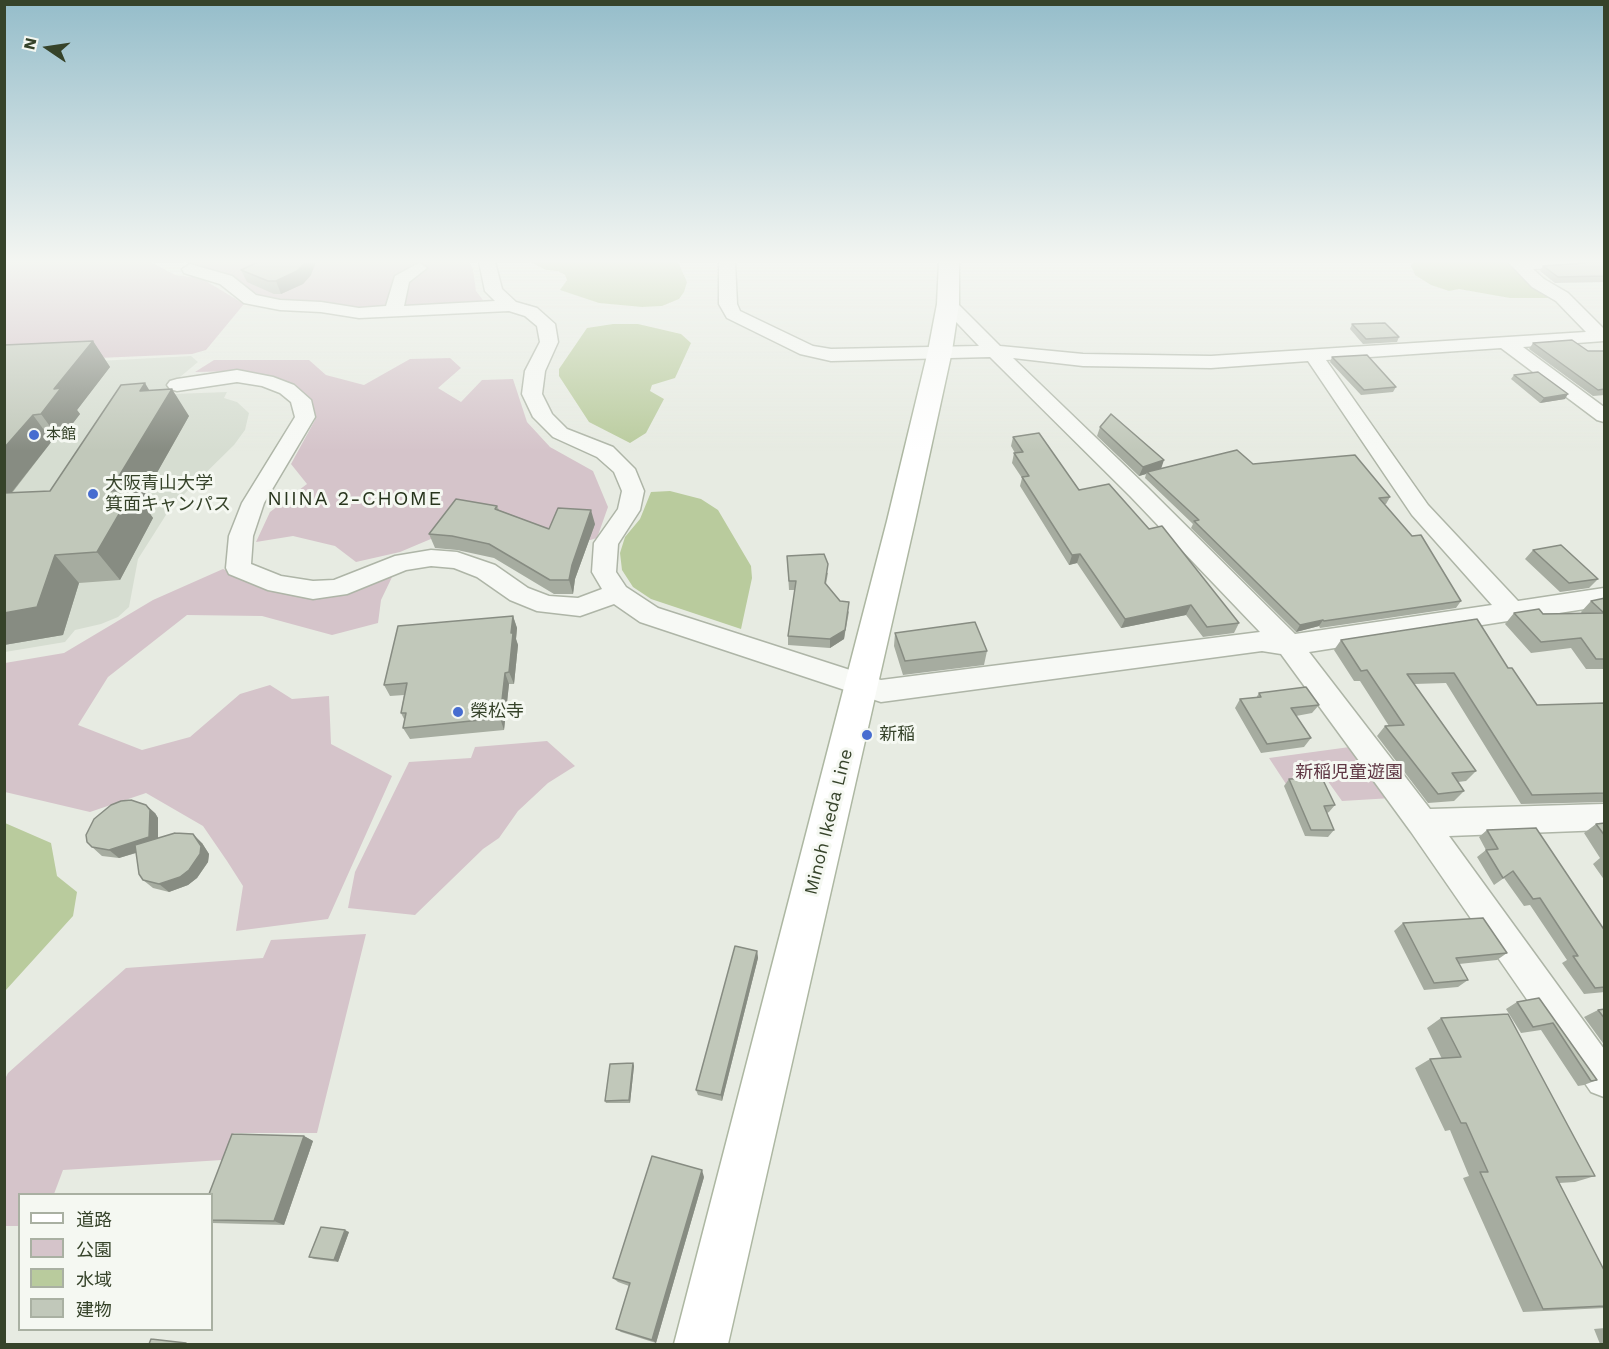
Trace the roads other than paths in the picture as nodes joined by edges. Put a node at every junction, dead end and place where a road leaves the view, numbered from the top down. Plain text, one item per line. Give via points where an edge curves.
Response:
1 (546, 325) edge
2 (756, 325) edge
3 (944, 325) edge
4 (969, 325) edge
5 (1591, 325) edge
6 (1603, 336) edge
7 (1506, 343) junction
8 (940, 351) junction
9 (996, 351) junction
10 (1313, 355) junction
11 (177, 385) dead end
12 (1605, 416) edge
13 (617, 594) junction
14 (1605, 597) edge
15 (1511, 610) junction
16 (1289, 645) junction
17 (862, 686) junction
18 (1605, 817) edge
19 (1422, 823) junction
20 (1605, 1079) edge
21 (700, 1344) edge

1 - 13 street via 549,342 535,371 532,394 543,417 560,433 605,452 624,468 633,491 629,510 606,543 604,572
2 - 8 street via 807,350 831,355
3 - 8 main road, Minoh Ikeda Line
4 - 9 street
5 - 6 street
6 - 7 street
7 - 10 street
7 - 12 street
8 - 9 street
8 - 17 main road, Minoh Ikeda Line
9 - 10 street via 1083,360 1211,362
9 - 16 street
10 - 15 street via 1420,510
11 - 13 street via 237,376 266,381 300,400 305,417 254,503 241,536 238,568 277,584 313,590 338,588 404,562 431,558 458,560 486,571 519,594 546,605 580,607
13 - 17 street via 649,615
14 - 15 street
15 - 16 street
16 - 17 street via 1262,641 881,691
16 - 19 street
17 - 21 main road, Minoh Ikeda Line
18 - 19 street
19 - 20 street

